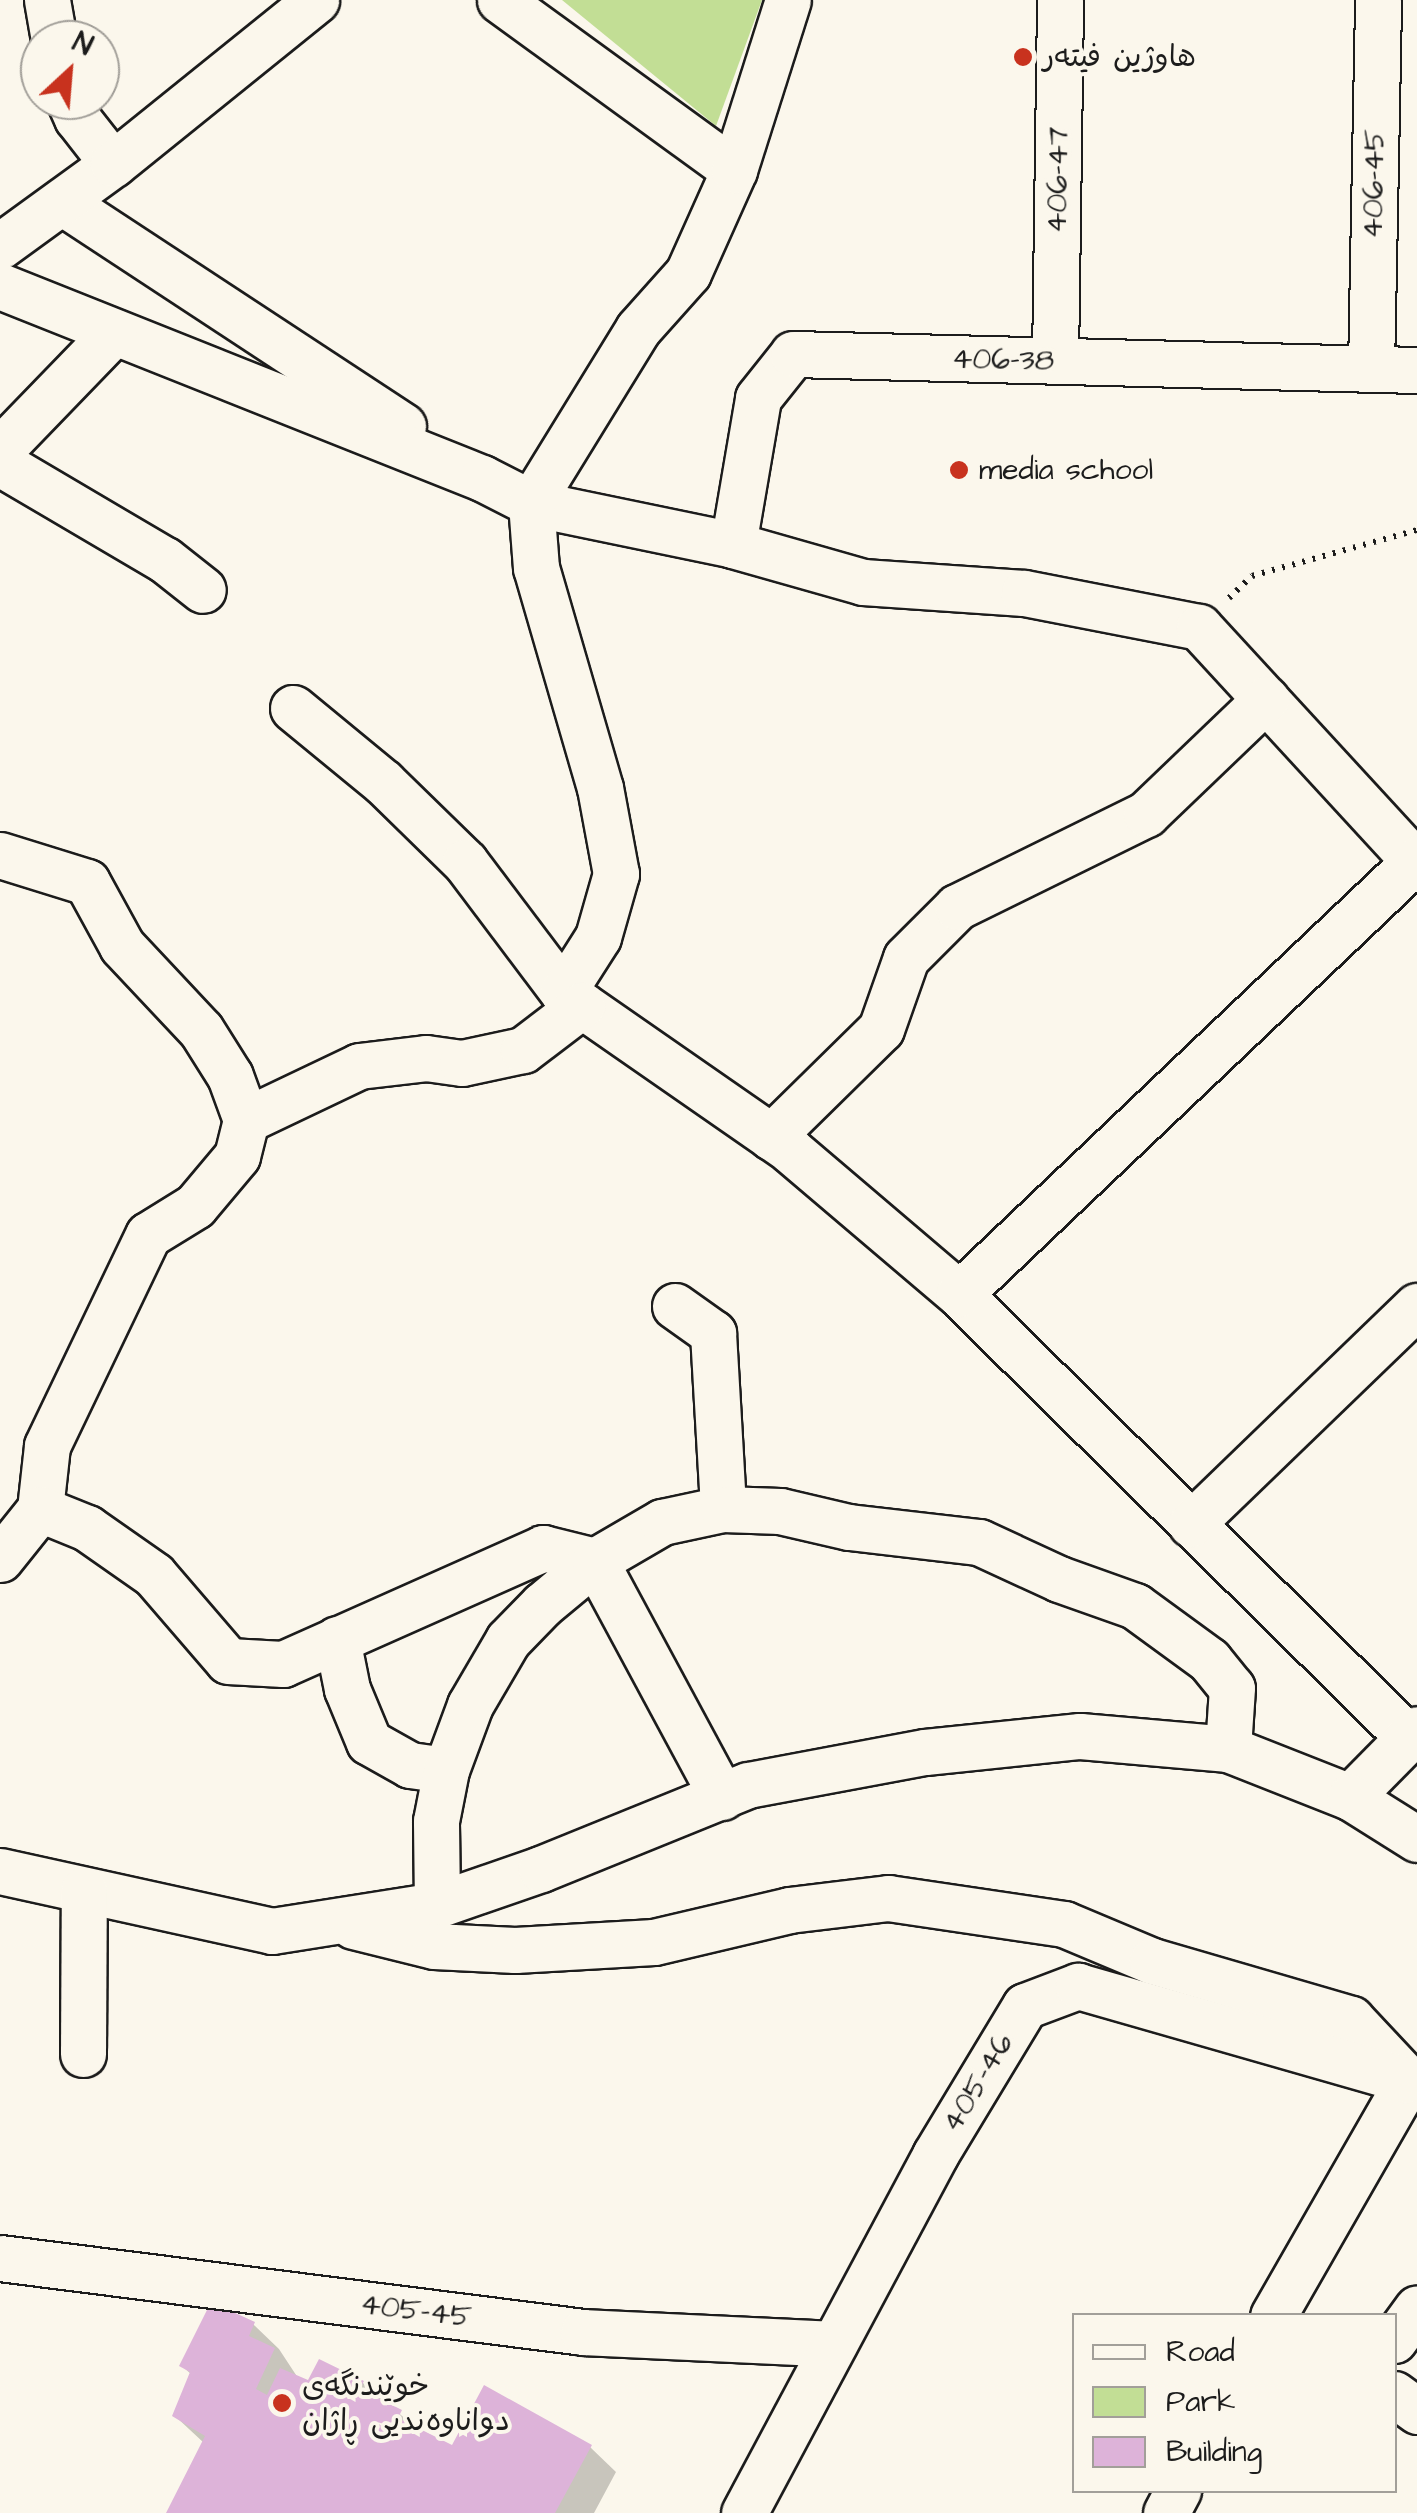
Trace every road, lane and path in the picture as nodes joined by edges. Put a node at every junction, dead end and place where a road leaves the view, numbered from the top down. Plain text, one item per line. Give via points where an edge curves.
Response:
1 (316, 0) edge
2 (500, 0) edge
3 (788, 0) edge
4 (1060, 0) edge
5 (1378, 0) edge
6 (78, 120) edge
7 (113, 164) junction
8 (734, 170) junction
9 (62, 202) junction
10 (0, 246) edge
11 (0, 286) edge
12 (114, 332) junction
13 (1056, 361) junction
14 (1370, 369) junction
15 (1417, 370) edge
16 (0, 450) edge
17 (0, 463) edge
18 (482, 478) junction
19 (531, 502) junction
20 (1417, 530) edge
21 (734, 545) junction
22 (203, 590) dead end
23 (1199, 627) junction
24 (1266, 699) junction
25 (293, 708) dead end
26 (2, 860) edge
27 (1416, 861) edge
28 (572, 999) junction
29 (246, 1120) junction
30 (771, 1137) junction
31 (959, 1294) junction
32 (676, 1306) dead end
33 (1417, 1306) edge
34 (40, 1509) junction
35 (723, 1509) junction
36 (1191, 1524) junction
37 (0, 1559) edge
38 (595, 1561) junction
39 (336, 1640) junction
40 (1413, 1733) edge
41 (1228, 1749) junction
42 (446, 1770) junction
43 (722, 1797) junction
44 (1350, 1797) junction
45 (1417, 1839) edge
46 (8, 1869) edge
47 (84, 1890) junction
48 (437, 1905) junction
49 (336, 1922) junction
50 (82, 2054) dead end
51 (1412, 2080) edge
52 (0, 2258) edge
53 (1417, 2308) edge
54 (1275, 2313) edge
55 (1397, 2336) edge
56 (834, 2344) junction
57 (744, 2513) edge

1 - 7 street
2 - 8 street
3 - 8 street
4 - 13 street, 406-47
5 - 14 street, 406-45
6 - 7 street
7 - 9 street
8 - 19 street via 688,273 638,329
9 - 10 street
9 - 18 street
11 - 12 street
12 - 16 street
12 - 18 street
13 - 14 street, 406-38
13 - 21 street, 406-38 via 793,354 758,398
14 - 15 street, 406-38
17 - 22 street via 165,560
18 - 19 street
19 - 21 street
19 - 28 street via 536,568 600,788 616,874
20 - 23 path via 1252,576
21 - 23 street via 863,582 1024,593
23 - 24 street
24 - 27 street
24 - 30 street via 1146,814 957,907 906,958 882,1029
25 - 28 street via 465,862
26 - 29 street via 87,882 122,946 201,1030 230,1076
27 - 31 street
28 - 29 street via 523,1050 462,1063 426,1058 359,1066
28 - 30 street
29 - 34 street via 237,1156 194,1206 148,1235 47,1446
30 - 31 street
31 - 36 street
32 - 35 street via 712,1333
33 - 36 street
34 - 37 street
34 - 39 street via 87,1528 154,1574 228,1661 283,1664
35 - 38 street via 662,1522
35 - 41 street via 780,1511 849,1527 979,1542 1135,1606 1209,1660 1232,1688
36 - 40 street
38 - 39 street via 543,1548
38 - 42 street via 508,1640 470,1704
38 - 43 street
39 - 42 street via 369,1742 410,1764
40 - 44 street
41 - 43 street via 1061,1738 925,1752 748,1785
41 - 44 street
42 - 48 street via 436,1820
43 - 48 street
44 - 45 street
46 - 47 street
47 - 49 street via 272,1932
47 - 50 street
48 - 49 street
49 - 51 street via 434,1946 516,1950 654,1942 790,1910 888,1898 1064,1924 1152,1961 1351,2019
51 - 54 street
51 - 56 street, 405-46 via 1078,1986 1026,2006 935,2155
52 - 56 street, 405-45 via 584,2332
53 - 55 street
56 - 57 street, 405-46

